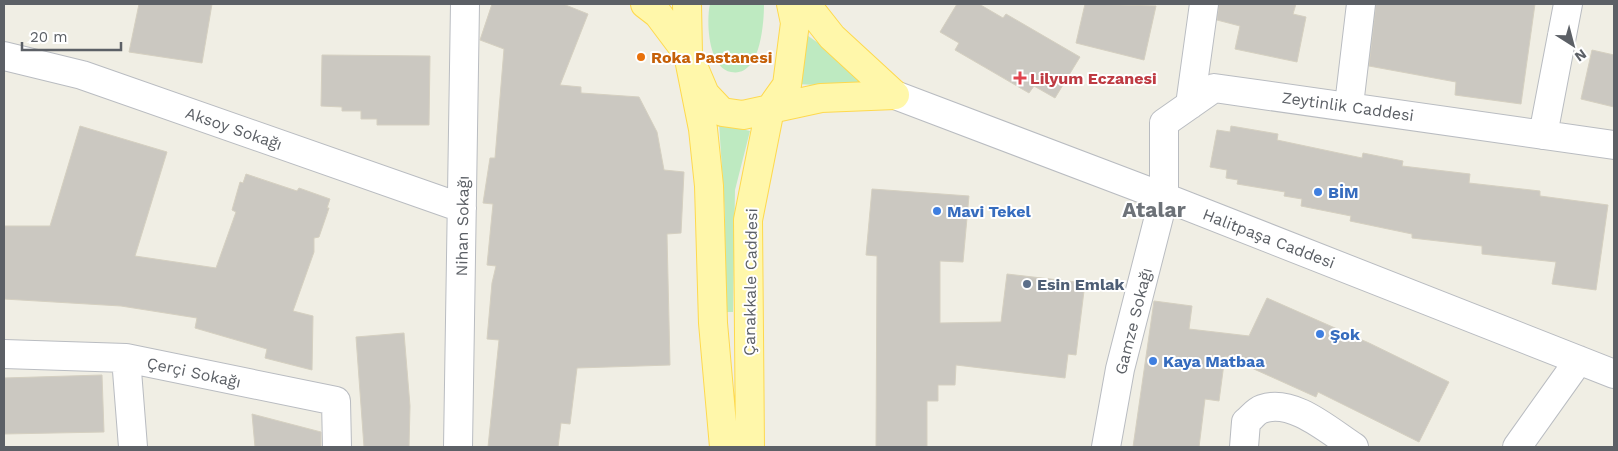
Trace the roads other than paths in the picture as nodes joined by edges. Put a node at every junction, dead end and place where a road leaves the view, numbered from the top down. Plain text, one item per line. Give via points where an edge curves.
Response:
1 (465, 4) edge
2 (646, 4) edge
3 (687, 4) edge
4 (791, 4) edge
5 (806, 4) edge
6 (1204, 4) edge
7 (1361, 4) edge
8 (1568, 4) edge
9 (688, 54) junction
10 (4, 56) edge
11 (895, 95) junction
12 (1190, 105) junction
13 (1348, 105) junction
14 (770, 109) junction
15 (1543, 135) junction
16 (1614, 145) edge
17 (1164, 197) junction
18 (462, 208) junction
19 (4, 354) edge
20 (126, 358) junction
21 (1579, 360) junction
22 (1614, 374) edge
23 (133, 447) edge
24 (337, 447) edge
25 (458, 447) edge
26 (724, 447) edge
27 (750, 447) edge
28 (1106, 447) edge
29 (1244, 447) edge
30 (1354, 447) edge
31 (1517, 447) edge

1 - 18 street, Nihan Sokağı
2 - 9 main road via 658,14
3 - 9 main road, Çanakkale Caddesi
4 - 14 main road, Çanakkale Caddesi via 794,23 787,85
5 - 11 main road via 832,37
6 - 12 street
7 - 13 street
8 - 15 street
9 - 14 main road via 704,94 722,112 743,115
9 - 26 main road, Çanakkale Caddesi via 703,129 709,186 713,323
10 - 18 street, Aksoy Sokağı via 82,75
11 - 14 main road via 821,98
11 - 17 street, Halitpaşa Caddesi
12 - 13 street, Zeytinlik Caddesi via 1214,88
12 - 17 street, Zeytinlik Caddesi via 1164,123
13 - 15 street, Zeytinlik Caddesi
14 - 27 main road, Çanakkale Caddesi via 748,220
15 - 16 street, Zeytinlik Caddesi
17 - 21 street, Halitpaşa Caddesi
17 - 28 street, Gamze Sokağı via 1120,369
18 - 25 street, Nihan Sokağı
19 - 20 street, Çerçi Sokağı
20 - 23 street
20 - 24 street, Çerçi Sokağı via 336,402
21 - 22 street, Halitpaşa Caddesi
21 - 31 street
29 - 30 street via 1246,422 1261,409 1282,407 1306,416

